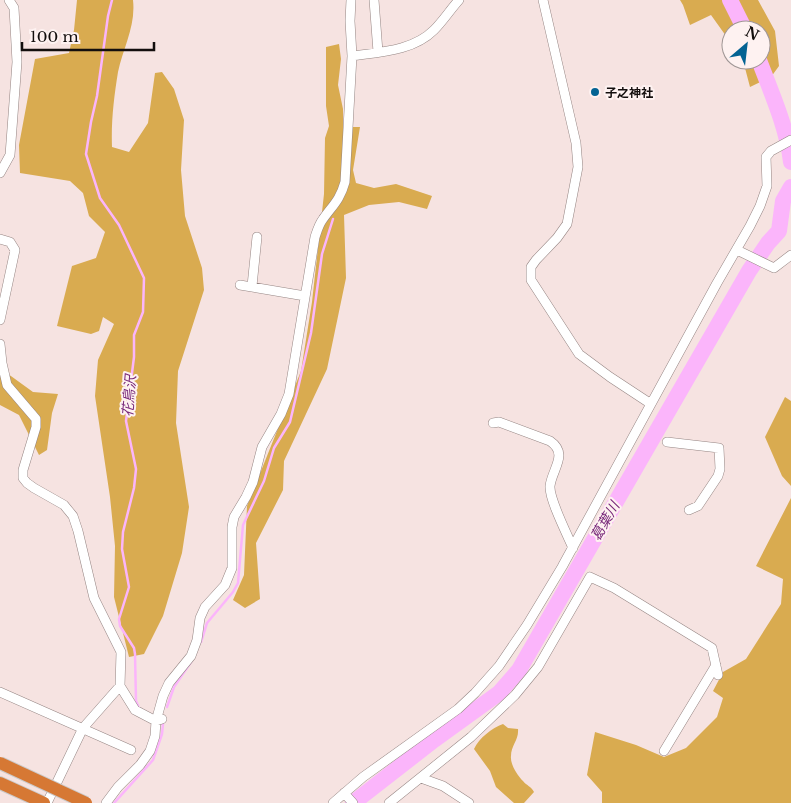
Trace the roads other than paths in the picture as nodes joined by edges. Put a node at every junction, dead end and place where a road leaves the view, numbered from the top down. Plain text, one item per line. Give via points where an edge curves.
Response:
1 (9, 0) edge
2 (351, 0) edge
3 (374, 0) edge
4 (459, 0) edge
5 (543, 0) edge
6 (378, 52) junction
7 (352, 56) junction
8 (791, 140) edge
9 (0, 173) edge
10 (257, 237) dead end
11 (0, 238) edge
12 (739, 251) junction
13 (791, 255) edge
14 (240, 285) dead end
15 (252, 286) junction
16 (305, 296) junction
17 (0, 320) edge
18 (0, 344) edge
19 (651, 404) junction
20 (493, 423) dead end
21 (667, 442) dead end
22 (689, 510) dead end
23 (573, 548) junction
24 (120, 686) junction
25 (0, 692) edge
26 (159, 720) junction
27 (83, 728) junction
28 (131, 750) dead end
29 (664, 751) dead end
30 (0, 763) edge
31 (421, 778) junction
32 (0, 783) edge
33 (345, 794) junction
34 (45, 803) edge
35 (86, 803) edge
36 (106, 803) edge
37 (334, 803) edge
38 (353, 803) edge
39 (389, 803) edge
40 (469, 803) edge

1 - 9 street via 14,8 17,62 10,154
2 - 7 street
3 - 6 street
4 - 6 street via 433,31 420,41
5 - 19 street via 576,143 578,167 570,215 557,238 531,267 531,280 580,354
6 - 7 street
7 - 16 street via 345,182 342,193 322,220 315,237
8 - 12 street via 771,151 766,158 767,186
10 - 15 street
11 - 17 street via 10,242 15,250
12 - 13 street via 771,268
12 - 19 street via 717,283
14 - 15 street
15 - 16 street
16 - 26 street via 289,394 262,447 253,482 234,516 232,568 225,585 205,607 191,656 169,683
18 - 24 street via 7,385 36,419 23,478 26,483 64,505 73,516 94,598 121,652
19 - 23 street
20 - 23 street via 499,422 556,444 558,460 550,487
21 - 22 street via 719,448 718,476 698,506
23 - 33 street via 499,666 475,693
24 - 26 street via 135,710
24 - 27 street
25 - 27 street
26 - 36 street via 150,751
27 - 28 street
27 - 34 street
29 - 31 street via 717,670 712,648 614,588 590,577 538,667 515,695
30 - 35 highway, bridge
31 - 39 street
31 - 40 street via 442,786
32 - 34 highway
33 - 37 street
33 - 38 street

